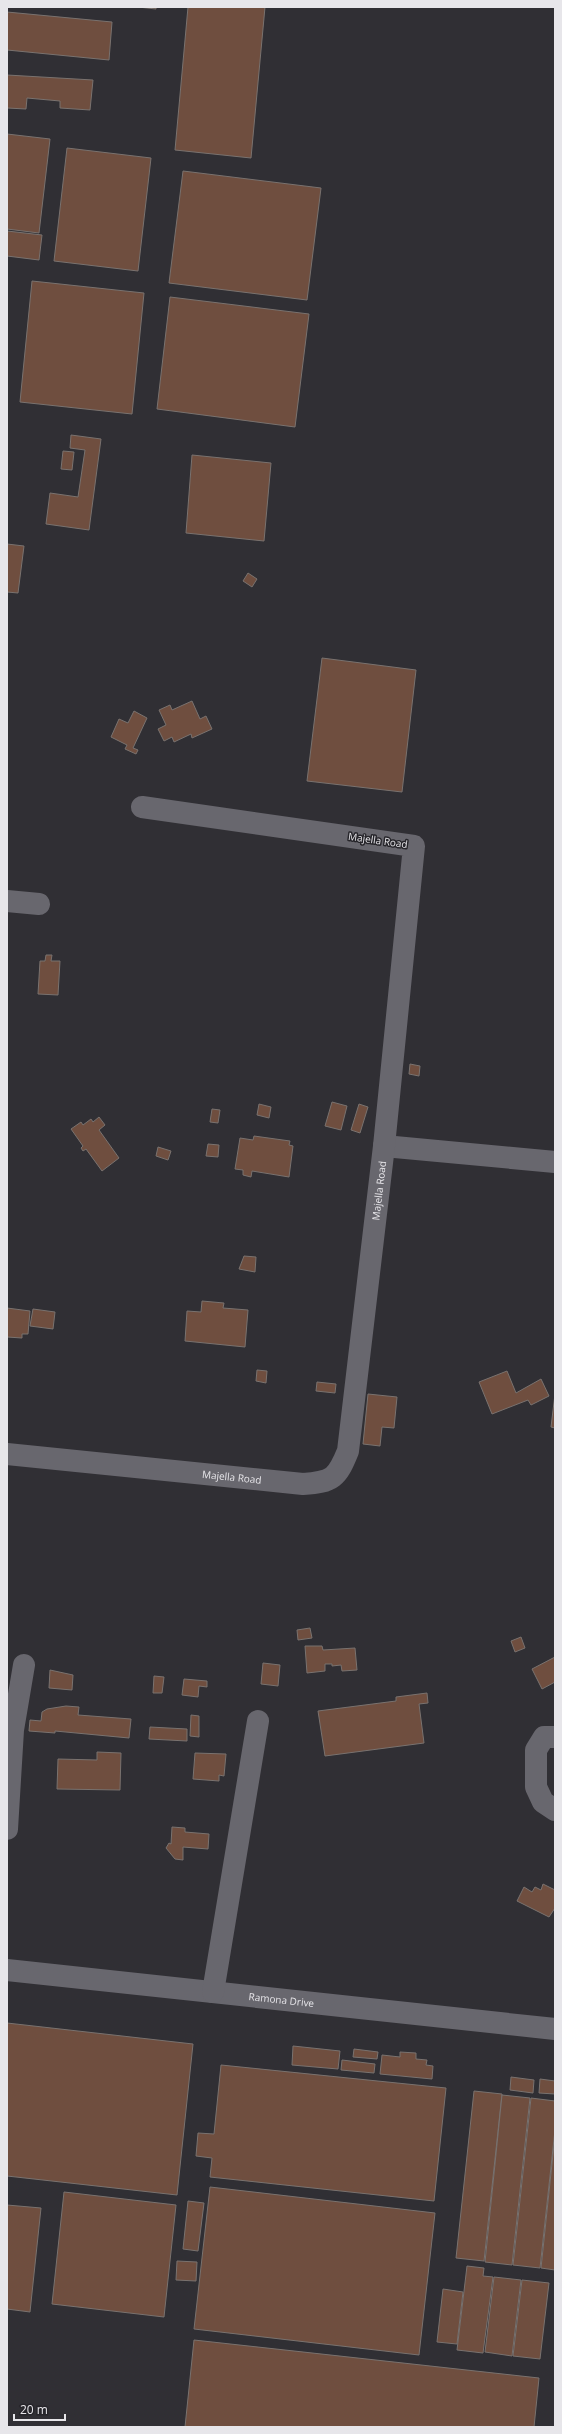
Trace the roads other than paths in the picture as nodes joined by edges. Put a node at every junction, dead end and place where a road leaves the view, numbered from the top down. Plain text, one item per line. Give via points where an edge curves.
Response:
1 (142, 807) dead end
2 (7, 901) edge
3 (39, 904) dead end
4 (384, 1146) junction
5 (555, 1162) edge
6 (7, 1454) edge
7 (24, 1665) dead end
8 (258, 1721) dead end
9 (555, 1737) edge
10 (555, 1810) edge
11 (7, 1829) edge
12 (7, 1970) edge
13 (213, 1992) junction
14 (555, 2029) edge

1 - 4 street, Majella Road via 414,846
2 - 3 street
4 - 5 street
4 - 6 street, Majella Road via 348,1451 339,1472 323,1483 303,1484
7 - 11 street via 13,1730
8 - 13 street
9 - 10 street via 544,1738 536,1750 536,1787 543,1802
12 - 13 street, Ramona Drive
13 - 14 street, Ramona Drive

